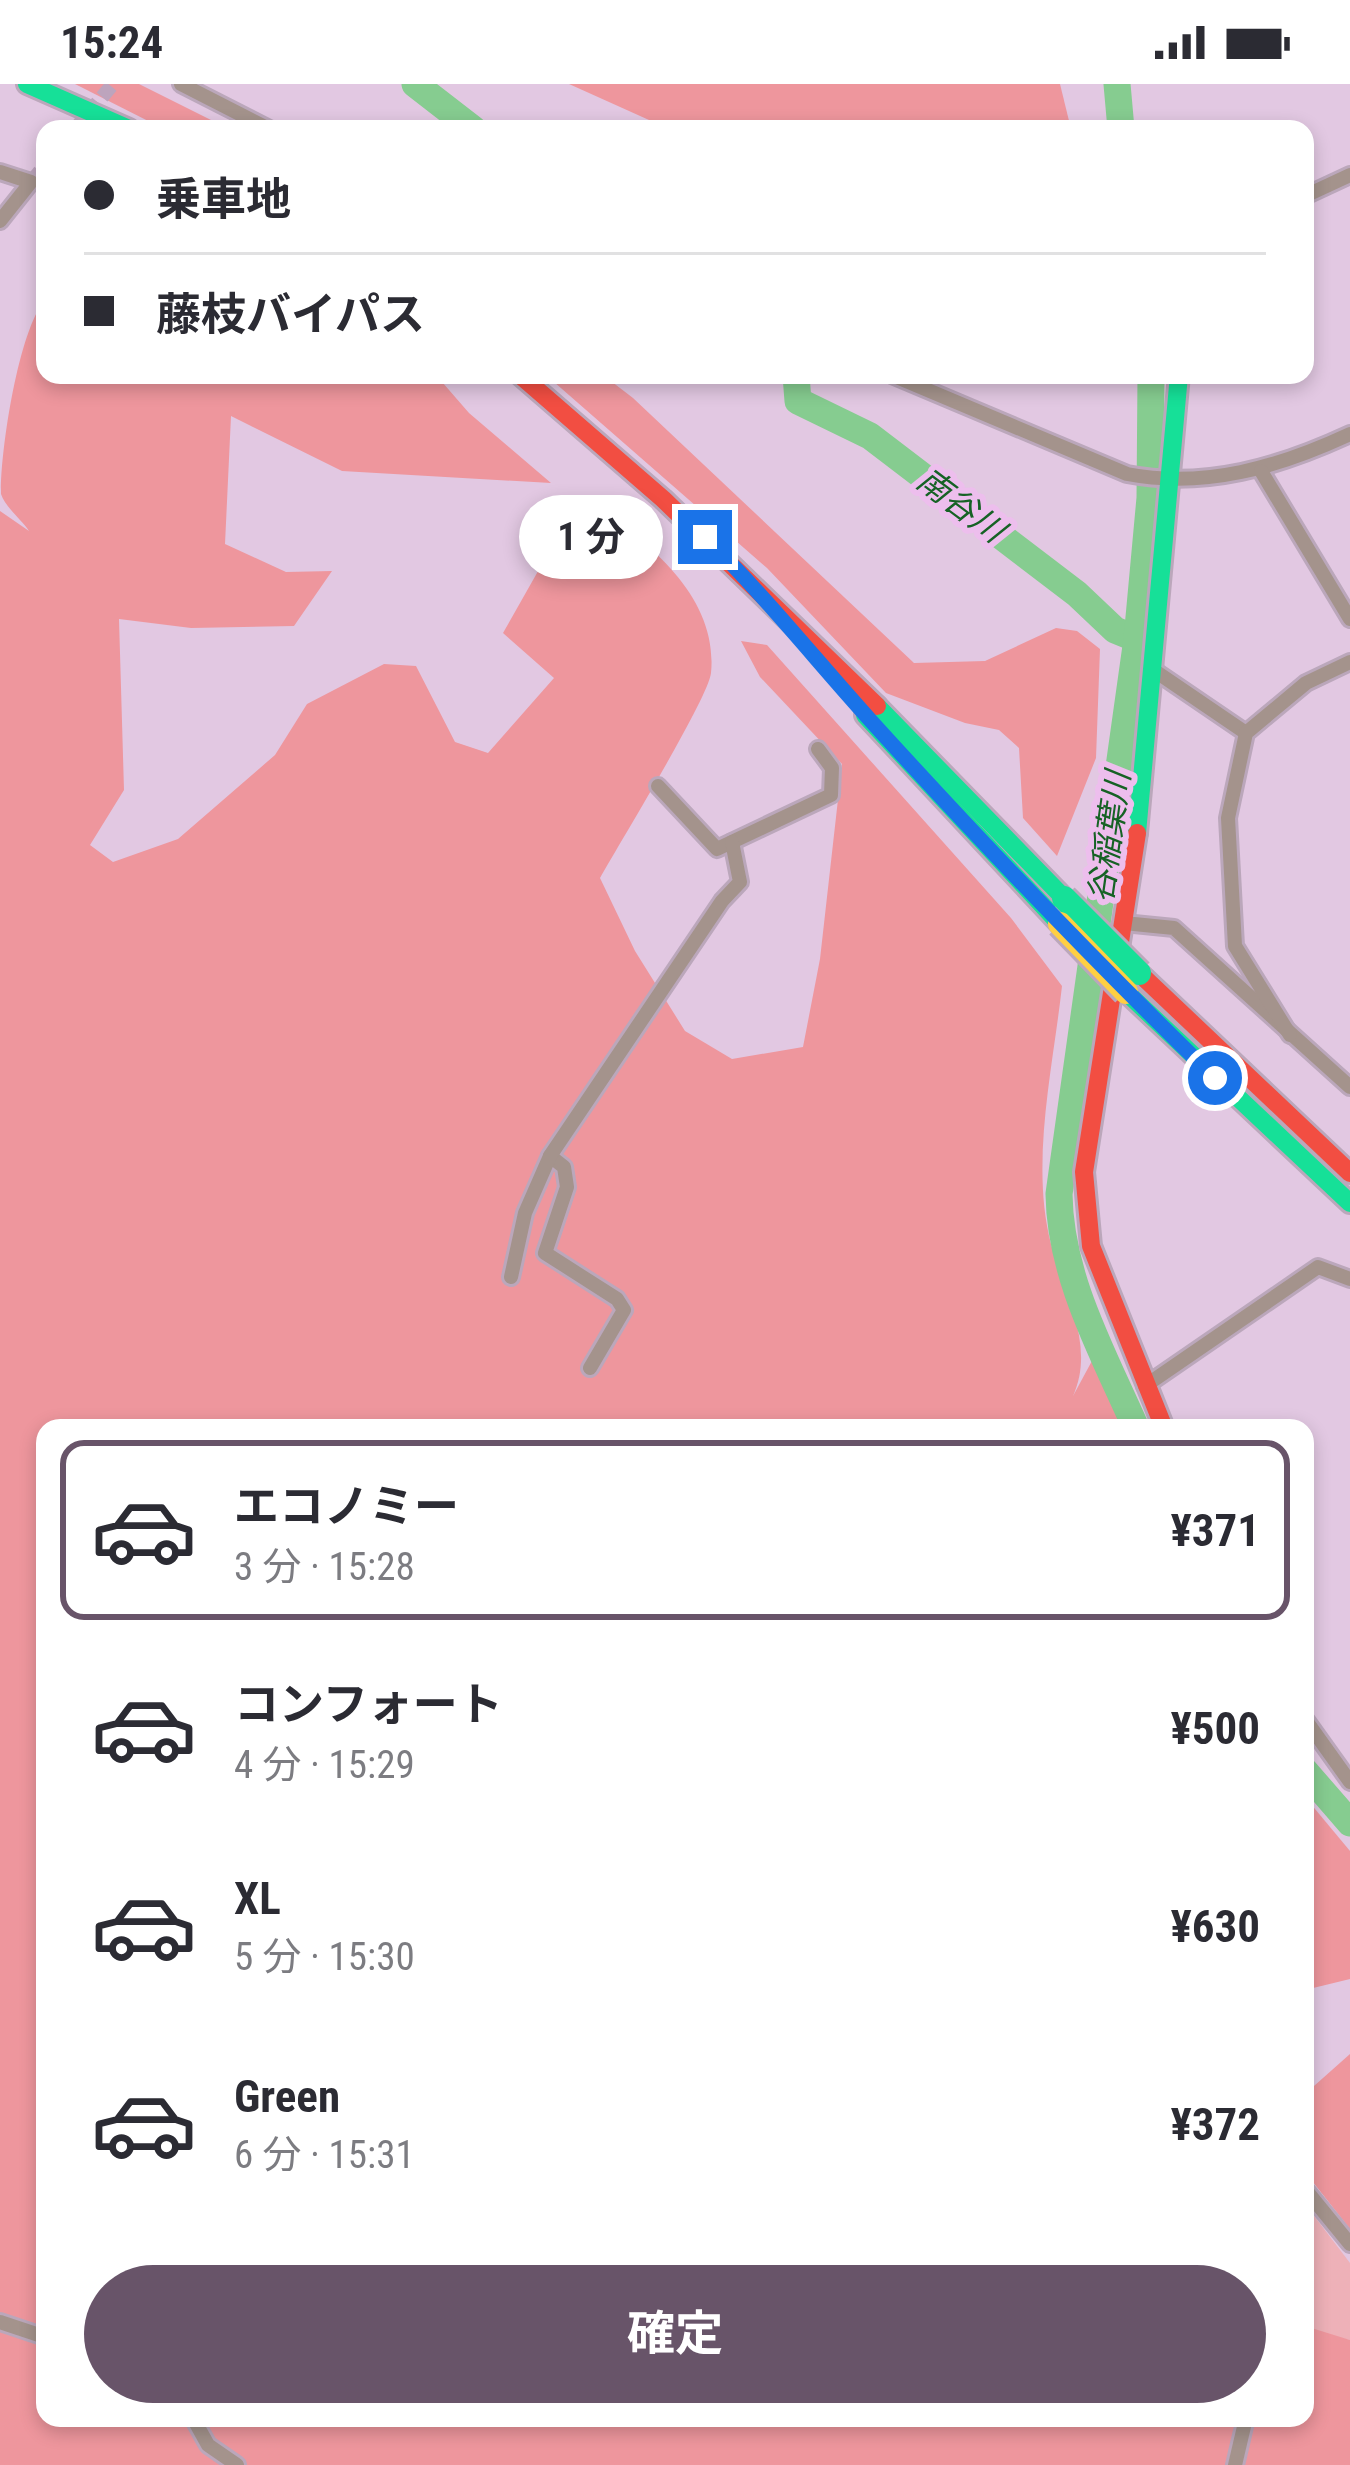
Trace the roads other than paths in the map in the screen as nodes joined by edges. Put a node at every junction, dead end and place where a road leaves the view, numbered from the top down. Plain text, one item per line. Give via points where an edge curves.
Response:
1 (27, 84) edge
2 (181, 84) edge
3 (109, 120) edge
4 (251, 120) edge
5 (0, 172) edge
6 (1350, 176) edge
7 (1314, 192) edge
8 (0, 221) edge
9 (530, 384) edge
10 (913, 384) edge
11 (1178, 384) edge
12 (1350, 434) edge
13 (1261, 470) junction
14 (1167, 481) junction
15 (1350, 619) edge
16 (1350, 662) edge
17 (1152, 669) junction
18 (1246, 733) junction
19 (818, 749) dead end
20 (658, 786) dead end
21 (733, 842) junction
22 (1124, 923) junction
23 (1132, 983) junction
24 (1290, 1036) junction
25 (1350, 1087) edge
26 (1276, 1107) junction
27 (550, 1156) junction
28 (1350, 1158) edge
29 (1350, 1173) edge
30 (1350, 1203) edge
31 (511, 1277) dead end
32 (1350, 1279) edge
33 (590, 1368) dead end
34 (1145, 1386) junction
35 (1160, 1419) edge
36 (1314, 1732) edge
37 (1350, 1782) edge
38 (1314, 2200) edge
39 (1350, 2244) edge
40 (0, 2322) edge
41 (36, 2334) edge
42 (198, 2427) edge
43 (1244, 2427) edge
44 (237, 2465) edge
45 (1235, 2465) edge

1 - 3 main road
2 - 4 street
5 - 8 street via 31,182
6 - 7 street
9 - 23 main road, bridge via 775,605
10 - 14 street via 1126,474
11 - 14 main road
12 - 13 street
13 - 14 street
13 - 15 street
14 - 17 main road
16 - 18 street via 1306,682
17 - 18 street
17 - 22 main road
18 - 24 street via 1228,818 1234,946
19 - 21 street via 832,768 831,795
20 - 21 street via 717,849
21 - 27 street via 740,882
22 - 24 street via 1174,928
22 - 34 main road via 1084,1207 1102,1282
23 - 26 main road
23 - 30 main road
24 - 25 street
26 - 28 main road
26 - 29 main road
27 - 31 street via 525,1214
27 - 33 street via 564,1167 567,1187 545,1253 624,1310
32 - 34 street via 1318,1267
34 - 35 main road
36 - 37 street
38 - 39 street
40 - 41 street
42 - 44 street
43 - 45 street

